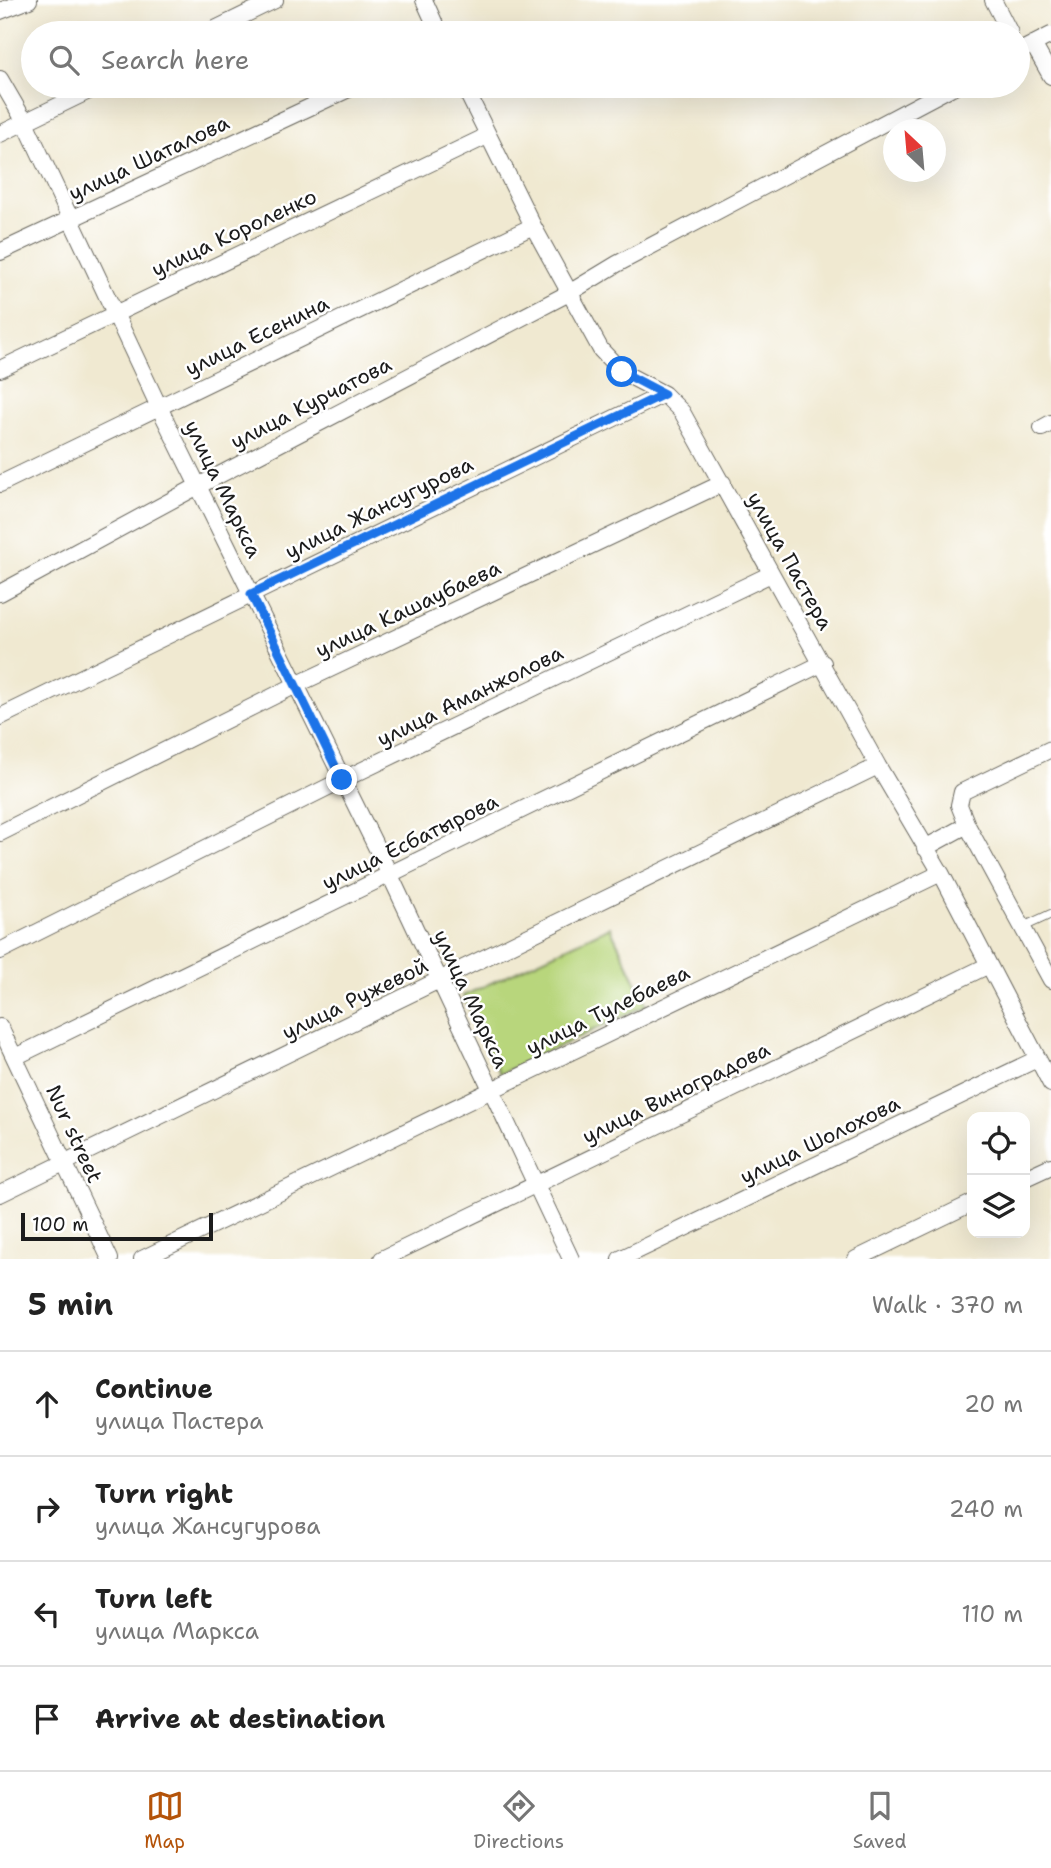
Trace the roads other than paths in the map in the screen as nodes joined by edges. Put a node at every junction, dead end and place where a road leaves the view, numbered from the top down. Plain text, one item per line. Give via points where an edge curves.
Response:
1 (29, 0) edge
2 (275, 0) edge
3 (424, 0) edge
4 (993, 0) edge
5 (0, 11) edge
6 (232, 21) edge
7 (434, 21) edge
8 (1004, 21) edge
9 (1051, 35) edge
10 (1030, 45) edge
11 (1030, 56) edge
12 (1051, 76) edge
13 (0, 79) edge
14 (74, 98) edge
15 (329, 98) edge
16 (470, 98) edge
17 (931, 98) edge
18 (25, 122) junction
19 (0, 134) edge
20 (487, 136) junction
21 (71, 217) junction
22 (533, 226) junction
23 (0, 252) edge
24 (569, 293) junction
25 (115, 313) junction
26 (0, 369) edge
27 (664, 394) junction
28 (159, 407) junction
29 (723, 483) junction
30 (0, 484) edge
31 (198, 485) junction
32 (771, 574) junction
33 (0, 593) edge
34 (251, 594) junction
35 (823, 663) junction
36 (296, 685) junction
37 (0, 717) edge
38 (1051, 749) edge
39 (878, 766) junction
40 (342, 780) junction
41 (967, 825) junction
42 (0, 833) edge
43 (925, 848) junction
44 (942, 873) junction
45 (390, 875) junction
46 (1051, 914) edge
47 (1023, 927) junction
48 (0, 951) edge
49 (989, 965) junction
50 (1051, 980) edge
51 (440, 981) junction
52 (0, 1027) edge
53 (15, 1058) junction
54 (1037, 1059) junction
55 (1051, 1084) edge
56 (491, 1090) junction
57 (65, 1163) junction
58 (1051, 1166) edge
59 (1030, 1176) edge
60 (535, 1185) junction
61 (0, 1194) edge
62 (967, 1205) edge
63 (110, 1259) edge
64 (142, 1259) edge
65 (383, 1259) edge
66 (571, 1259) edge
67 (620, 1259) edge
68 (856, 1259) edge

1 - 5 street
2 - 6 street
3 - 7 street
4 - 8 street
9 - 10 street
11 - 12 street
13 - 18 street, улица Маркса
14 - 18 street
15 - 21 street, улица Шаталова
16 - 20 street, улица Пастера
17 - 24 street, улица Курчатова
18 - 19 street
18 - 21 street, улица Маркса
20 - 22 street, улица Пастера
20 - 25 street, улица Короленко
21 - 23 street, улица Шаталова
21 - 25 street, улица Маркса
22 - 24 street, улица Пастера
22 - 28 street, улица Есенина
24 - 27 street, улица Пастера via 601,350 622,372
24 - 31 street, улица Курчатова
25 - 26 street, улица Короленко
25 - 28 street, улица Маркса
27 - 29 street, улица Пастера via 682,412
27 - 34 street, улица Жансугурова
28 - 30 street, улица Есенина
28 - 31 street, улица Маркса
29 - 32 street, улица Пастера
29 - 36 street, улица Кашаубаева
31 - 33 street, улица Курчатова
31 - 34 street, улица Маркса
32 - 35 street, улица Пастера
32 - 40 street, улица Аманжолова
34 - 36 street, улица Маркса
34 - 37 street, улица Жансугурова
35 - 39 street, улица Пастера
35 - 45 street, улица Есбатырова
36 - 40 street, улица Маркса
36 - 42 street, улица Кашаубаева
38 - 41 street via 962,792 959,805
39 - 43 street, улица Пастера
39 - 51 street, улица Ружевой
40 - 45 street, улица Маркса
40 - 48 street, улица Аманжолова
41 - 43 street
41 - 47 street
43 - 44 street, улица Пастера
44 - 49 street, улица Пастера
44 - 56 street, улица Тулебаева
45 - 51 street, улица Маркса
45 - 53 street, улица Есбатырова
46 - 47 lane
47 - 50 street
49 - 54 street, улица Пастера
49 - 60 street, улица Виноградова
51 - 56 street, улица Маркса
51 - 57 street, улица Ружевой
52 - 53 street, Nur street
53 - 57 street, Nur street
54 - 55 street, улица Пастера
54 - 67 street, улица Шолохова
56 - 60 street, улица Маркса
56 - 64 street, улица Тулебаева
57 - 61 street, улица Ружевой
57 - 63 street, Nur street
58 - 59 street
60 - 65 street, улица Виноградова
60 - 66 street, улица Маркса
62 - 68 street

